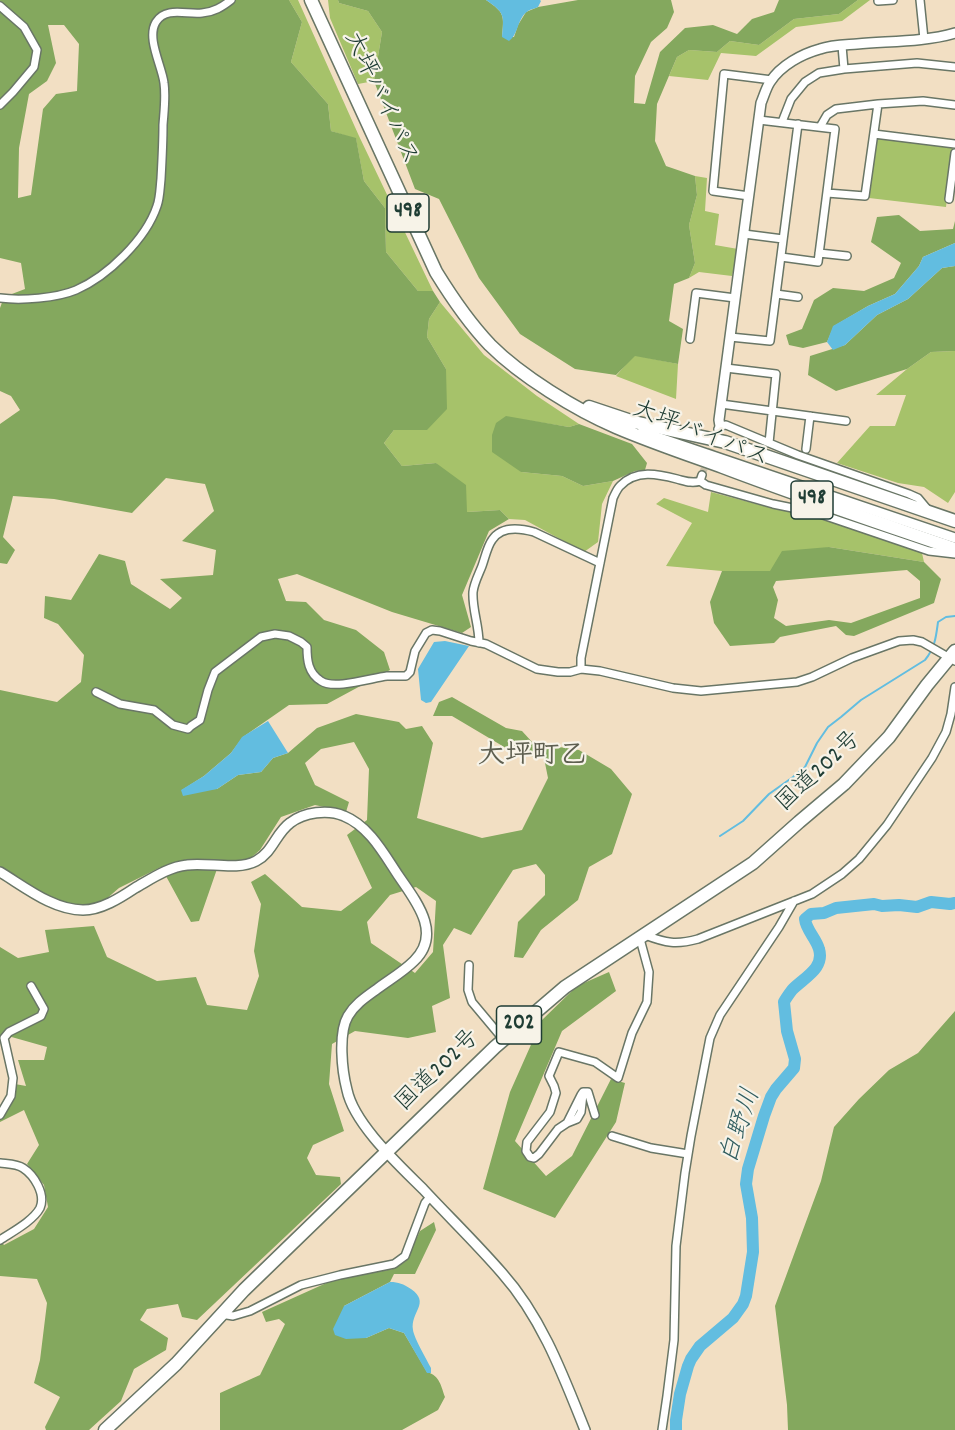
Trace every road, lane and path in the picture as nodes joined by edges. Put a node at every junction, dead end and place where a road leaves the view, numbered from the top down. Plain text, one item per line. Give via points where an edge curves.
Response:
1 (231, 0) edge
2 (311, 0) edge
3 (893, 0) edge
4 (920, 0) edge
5 (878, 1) edge
6 (0, 6) edge
7 (955, 33) edge
8 (924, 39) junction
9 (842, 46) junction
10 (955, 68) edge
11 (844, 69) junction
12 (772, 80) junction
13 (878, 104) junction
14 (0, 105) edge
15 (955, 105) edge
16 (759, 120) junction
17 (782, 122) junction
18 (798, 124) junction
19 (820, 127) junction
20 (874, 134) junction
21 (955, 144) edge
22 (955, 153) edge
23 (827, 193) junction
24 (749, 196) junction
25 (949, 199) dead end
26 (744, 234) junction
27 (783, 239) junction
28 (819, 253) junction
29 (847, 256) dead end
30 (781, 257) junction
31 (776, 294) junction
32 (798, 297) dead end
33 (0, 298) edge
34 (735, 298) junction
35 (730, 337) junction
36 (690, 339) dead end
37 (510, 362) junction
38 (726, 368) junction
39 (552, 392) junction
40 (721, 404) junction
41 (773, 411) junction
42 (810, 416) junction
43 (846, 421) dead end
44 (719, 427) joint
45 (769, 443) junction
46 (806, 449) dead end
47 (931, 513) junction
48 (955, 521) edge
49 (955, 538) edge
50 (955, 552) edge
51 (600, 563) junction
52 (479, 643) junction
53 (953, 657) edge
54 (581, 669) junction
55 (955, 687) edge
56 (96, 692) dead end
57 (0, 872) edge
58 (794, 901) junction
59 (642, 937) junction
60 (468, 964) dead end
61 (31, 986) dead end
62 (503, 1039) junction
63 (595, 1114) dead end
64 (0, 1116) edge
65 (612, 1136) dead end
66 (386, 1152) junction
67 (688, 1154) junction
68 (0, 1163) edge
69 (430, 1197) junction
70 (0, 1240) edge
71 (221, 1314) junction
72 (105, 1430) edge
73 (585, 1430) edge
74 (662, 1430) edge

1 - 33 street via 219,9 202,13 169,12 154,24 152,37 164,83 164,149 159,204 140,238 102,274 74,291 40,298
2 - 37 highway, 大坪バイパス / 498 via 436,272 476,329
3 - 5 street
4 - 8 street
6 - 14 street via 24,27 37,50 34,68
7 - 8 street
8 - 9 street
9 - 11 street
9 - 12 street via 806,54 782,68
10 - 11 street via 917,63
11 - 17 street via 819,73 805,82 791,99
12 - 16 street via 761,103
12 - 24 street via 724,74 713,191
13 - 15 street via 923,101
13 - 19 street via 836,109 826,115
13 - 20 street
16 - 17 street
16 - 24 street
17 - 18 street
18 - 19 street
18 - 27 street
19 - 23 street via 836,129
20 - 21 street
20 - 23 street via 865,196
22 - 25 street
23 - 28 street
24 - 26 street
26 - 27 street
26 - 34 street
27 - 30 street
28 - 29 street
28 - 30 street via 818,262
30 - 31 street
31 - 32 street
31 - 35 street via 770,341
34 - 35 street
34 - 36 street via 696,293
35 - 38 street
37 - 39 highway, 大坪バイパス / 498
37 - 47 highway, 大坪バイパス / 498 via 594,409 740,447
38 - 40 street
38 - 41 street via 776,374
39 - 49 street via 618,423
39 - 50 highway, 大坪バイパス / 498 via 596,418 636,435
40 - 41 street
40 - 44 street
41 - 42 street
41 - 45 street
42 - 43 street
42 - 46 street
44 - 45 street via 726,424
45 - 47 street via 909,494
47 - 48 highway, 大坪バイパス / 498
50 - 51 street via 929,551 817,513 706,485 701,478 694,483 646,474 620,486 613,498
51 - 52 street via 524,529 499,533 492,540 473,589
51 - 54 street
52 - 54 street via 537,669
52 - 56 street via 432,630 415,651 406,676 338,684 323,683 314,675 309,668 307,647 301,642 275,634 261,638 215,672 200,720 188,729 173,725 154,710 120,705
53 - 54 street via 922,642 899,641 797,682 701,691
53 - 59 highway, 国道202号 / 202 via 889,737 844,784 753,863
55 - 58 street via 946,732 887,825 843,874
57 - 66 street via 46,900 84,910 118,899 168,870 187,865 236,866 256,861 267,854 289,824 301,817 330,812 353,820 368,833 418,904 427,931 421,953 358,1003 343,1031 344,1067 352,1107
58 - 59 street via 681,943
58 - 67 street via 715,1024
59 - 62 highway, 国道202号 / 202 via 565,987
59 - 63 street via 649,972 647,1002 618,1078 595,1062 559,1052 549,1076 556,1092 550,1112 527,1142 526,1151 534,1158 539,1154 567,1123 584,1092 588,1092
60 - 62 street via 472,1002
61 - 64 street via 44,1009 41,1016 4,1038 13,1078 11,1096
62 - 66 highway, 国道202号 / 202
65 - 67 street
66 - 69 street
66 - 71 highway, 国道202号 / 202
67 - 74 street via 676,1246 674,1340
68 - 70 street via 28,1172 39,1187 41,1206
69 - 71 street via 405,1256 394,1264 301,1285 250,1311 233,1316
69 - 73 street via 503,1273 527,1305 552,1351
71 - 72 highway, 国道202号 / 202 via 176,1364

